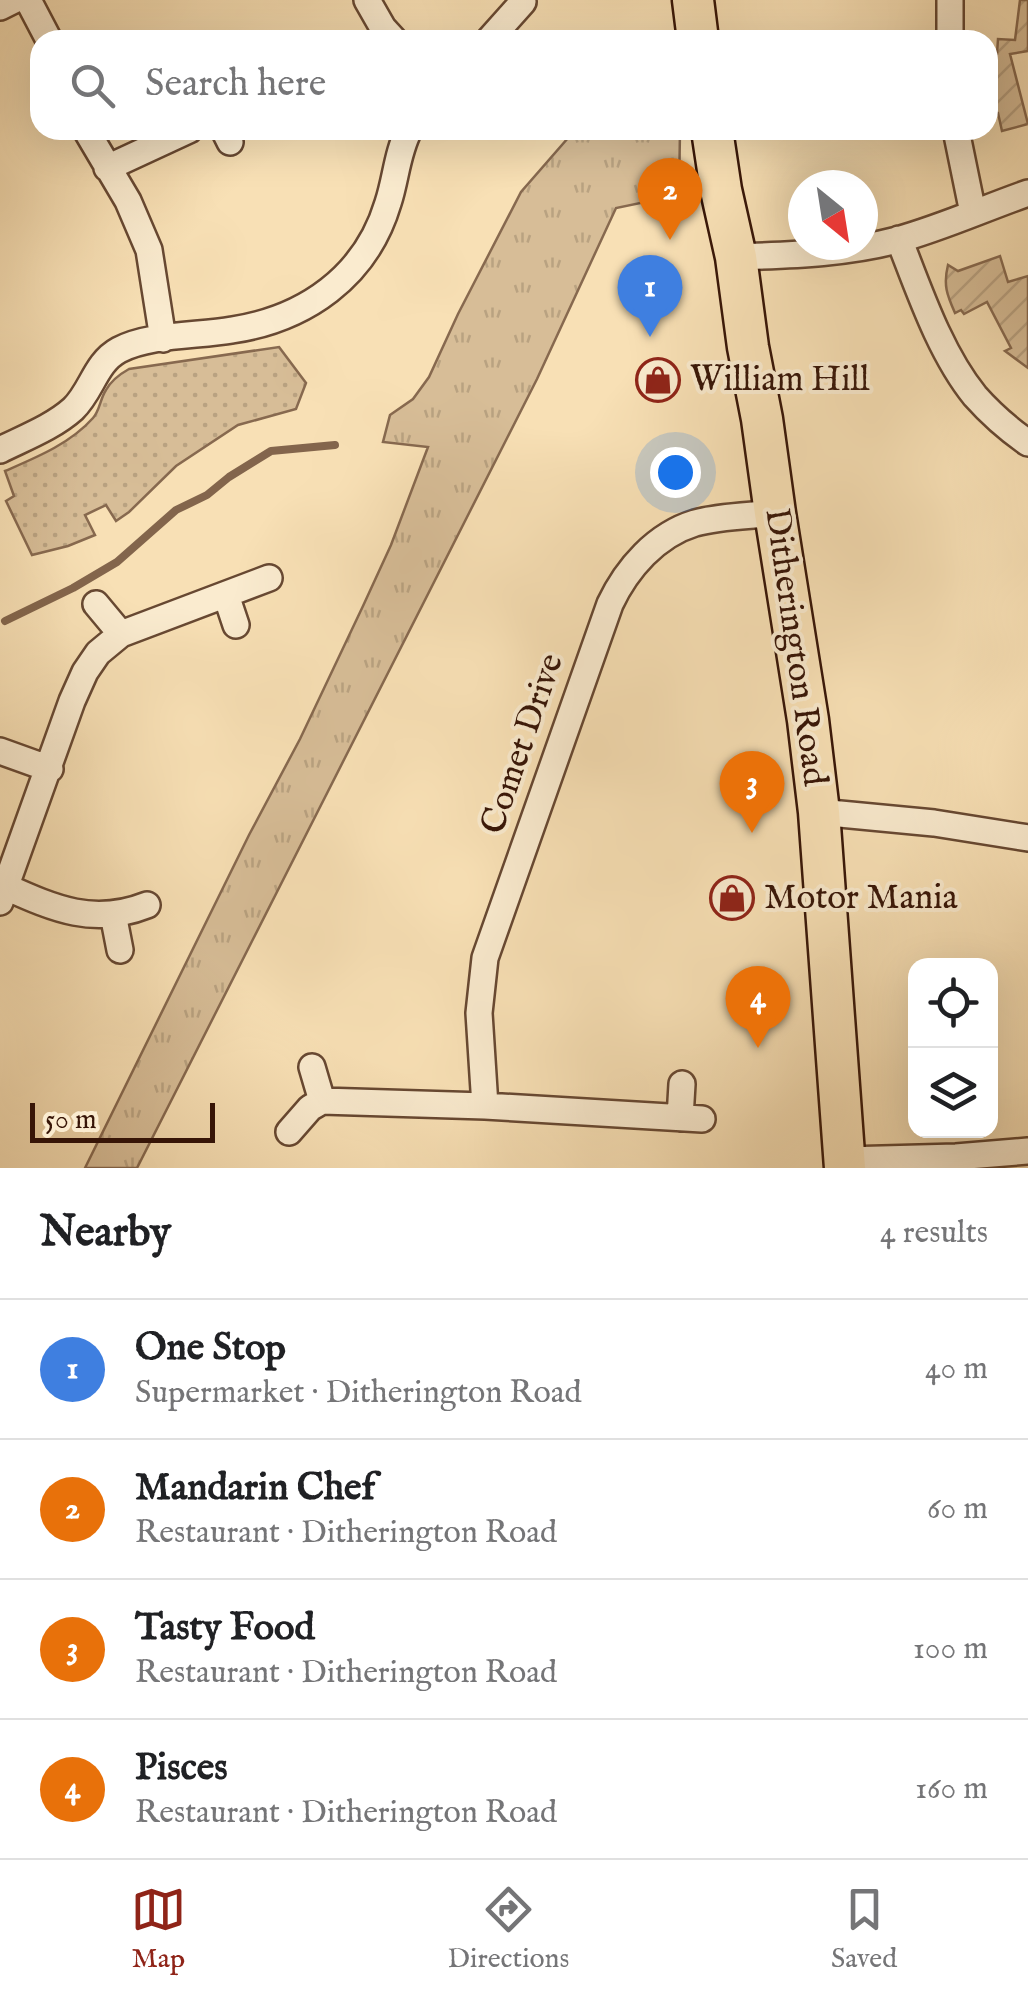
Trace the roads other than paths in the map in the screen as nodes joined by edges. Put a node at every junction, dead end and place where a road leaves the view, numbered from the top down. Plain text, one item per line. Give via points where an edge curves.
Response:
1 (14, 0) edge
2 (28, 0) edge
3 (368, 0) edge
4 (693, 0) edge
5 (950, 0) edge
6 (523, 2) dead end
7 (0, 6) edge
8 (44, 30) edge
9 (385, 30) edge
10 (498, 30) edge
11 (697, 30) edge
12 (950, 30) edge
13 (92, 140) edge
14 (167, 140) edge
15 (403, 140) edge
16 (714, 140) edge
17 (958, 140) edge
18 (107, 168) junction
19 (1028, 193) edge
20 (973, 213) junction
21 (899, 239) junction
22 (736, 256) junction
23 (163, 338) junction
24 (1028, 443) edge
25 (0, 450) edge
26 (775, 513) junction
27 (269, 578) dead end
28 (226, 595) junction
29 (96, 604) dead end
30 (236, 624) dead end
31 (121, 634) junction
32 (0, 751) edge
33 (50, 769) junction
34 (819, 812) junction
35 (1028, 838) edge
36 (3, 894) edge
37 (146, 905) dead end
38 (113, 914) junction
39 (120, 950) dead end
40 (312, 1066) dead end
41 (682, 1084) dead end
42 (322, 1101) junction
43 (485, 1106) junction
44 (289, 1132) dead end
45 (1028, 1151) edge
46 (845, 1164) edge

1 - 7 street
2 - 8 street
3 - 9 street
4 - 11 main road
5 - 12 street
6 - 10 street
13 - 18 street
14 - 18 street
15 - 23 street via 381,224 334,287 270,323
16 - 22 main road, Ditherington Road
17 - 20 street
18 - 23 street via 149,250
19 - 20 street
20 - 21 street
21 - 22 street via 821,254
21 - 24 street via 947,351 973,393
22 - 26 main road, Ditherington Road
23 - 25 street via 118,350 74,408
26 - 34 main road, Ditherington Road
26 - 43 street, Comet Drive via 674,531 619,584 486,958 479,1013
27 - 28 street
28 - 30 street
28 - 31 street
29 - 31 street
31 - 33 street via 86,672
32 - 33 street
33 - 36 street
34 - 35 street
34 - 46 main road, Ditherington Road
36 - 38 street via 86,916
37 - 38 street
38 - 39 street
40 - 42 street
41 - 43 street via 691,1119
42 - 43 street
42 - 44 street
45 - 46 street

